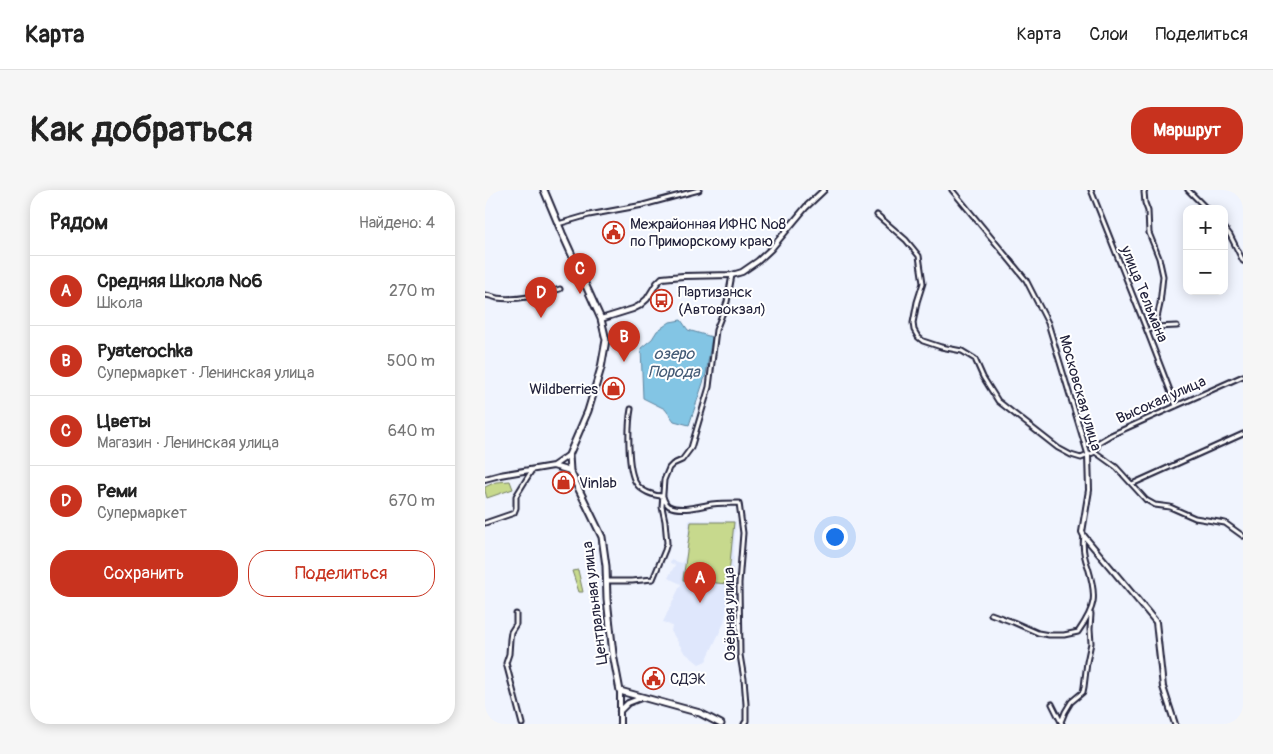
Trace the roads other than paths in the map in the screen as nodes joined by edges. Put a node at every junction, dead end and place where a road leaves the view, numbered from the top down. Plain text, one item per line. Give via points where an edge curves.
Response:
1 (544, 190) edge
2 (699, 190) edge
3 (824, 190) edge
4 (952, 190) edge
5 (1091, 190) edge
6 (1145, 190) edge
7 (1188, 190) edge
8 (1203, 205) edge
9 (877, 215) dead end
10 (559, 224) junction
11 (1228, 233) edge
12 (1243, 260) edge
13 (732, 275) junction
14 (560, 289) dead end
15 (485, 295) edge
16 (601, 318) junction
17 (1177, 326) dead end
18 (1155, 327) junction
19 (1147, 331) junction
20 (1243, 376) edge
21 (1176, 406) junction
22 (631, 409) dead end
23 (1243, 434) edge
24 (1095, 452) junction
25 (569, 455) junction
26 (1088, 455) junction
27 (553, 466) junction
28 (532, 470) junction
29 (570, 471) junction
30 (485, 479) edge
31 (1132, 484) junction
32 (663, 496) junction
33 (485, 524) edge
34 (1084, 536) junction
35 (1243, 536) edge
36 (607, 581) junction
37 (1092, 610) junction
38 (516, 614) dead end
39 (991, 614) dead end
40 (620, 691) junction
41 (643, 697) junction
42 (1052, 704) dead end
43 (620, 711) junction
44 (1062, 723) edge
45 (522, 724) edge
46 (620, 724) edge
47 (721, 724) edge
48 (745, 724) edge
49 (1175, 724) edge

1 - 10 main road
2 - 10 street
3 - 13 street via 758,261
4 - 26 street, Московская улица via 1025,280 1049,323
5 - 19 street, улица Тельмана
6 - 18 street via 1149,233 1163,276
7 - 8 street
9 - 26 street via 919,256 923,283 913,323 918,337 963,351 975,359 998,402 1057,448 1081,458
10 - 16 main road
11 - 12 street
13 - 16 street via 662,278 639,306
13 - 32 street via 727,302 716,330 709,387 691,448 682,460 669,468
14 - 15 street via 517,298
16 - 25 main road via 606,340 601,368 588,411
17 - 18 street
18 - 19 street
19 - 21 street, улица Тельмана
20 - 21 street, Высокая улица
21 - 24 street, Высокая улица via 1111,435 1099,442
22 - 32 street via 632,474 643,490
23 - 31 street
24 - 26 street
24 - 31 street
25 - 27 street
25 - 29 main road, Центральная улица
26 - 34 street, Московская улица via 1089,490
27 - 28 street
27 - 29 street
28 - 30 street
28 - 33 street via 516,496 514,513
29 - 36 main road, Центральная улица via 602,537
31 - 35 street via 1155,505 1195,518 1225,523
32 - 36 street via 667,543 653,578
32 - 48 street, Озёрная улица via 669,506 684,508 739,503 743,533 739,655 744,679
34 - 37 street via 1083,547 1093,588
34 - 49 street via 1156,622 1163,688
36 - 40 main road, Центральная улица via 613,654
37 - 39 street via 1078,632 1049,636
37 - 44 street via 1091,643 1083,692 1071,702
38 - 45 street via 506,663
40 - 41 main road
40 - 43 street, Центральная улица
41 - 43 street via 628,703
41 - 47 main road via 700,713
42 - 44 street
43 - 46 street, Центральная улица

